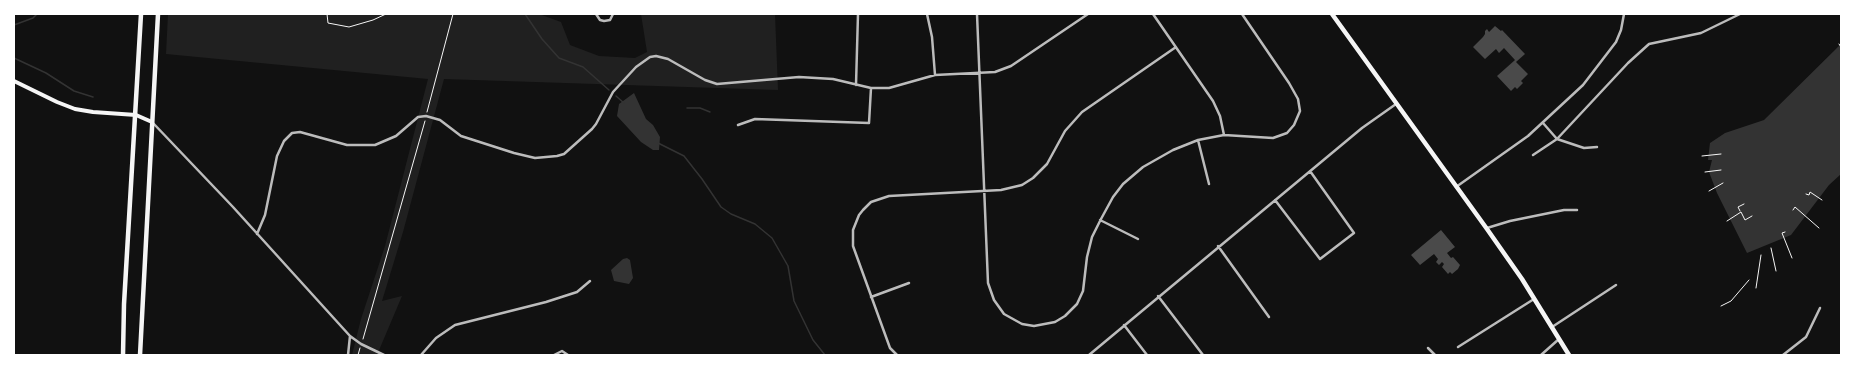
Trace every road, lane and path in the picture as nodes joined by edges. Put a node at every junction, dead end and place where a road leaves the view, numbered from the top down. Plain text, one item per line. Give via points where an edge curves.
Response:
1 (140, 14) edge
2 (158, 14) edge
3 (327, 14) edge
4 (386, 14) edge
5 (453, 14) edge
6 (596, 14) edge
7 (613, 14) edge
8 (858, 14) edge
9 (927, 14) edge
10 (977, 14) edge
11 (1088, 14) edge
12 (1153, 14) edge
13 (1242, 14) edge
14 (1333, 14) edge
15 (1624, 14) edge
16 (1740, 14) edge
17 (1839, 44) dead end
18 (1176, 47) junction
19 (1841, 47) edge
20 (979, 72) junction
21 (935, 75) junction
22 (14, 81) edge
23 (856, 85) junction
24 (871, 88) junction
25 (1396, 104) junction
26 (136, 115) junction
27 (426, 116) junction
28 (152, 122) junction
29 (1543, 123) junction
30 (738, 125) dead end
31 (1224, 135) junction
32 (1557, 139) junction
33 (1198, 140) junction
34 (1597, 147) dead end
35 (1721, 154) dead end
36 (1533, 155) dead end
37 (1702, 156) dead end
38 (1721, 170) dead end
39 (1310, 171) junction
40 (1705, 172) dead end
41 (1723, 183) dead end
42 (1209, 184) dead end
43 (1456, 187) junction
44 (1709, 191) dead end
45 (984, 192) junction
46 (1806, 194) dead end
47 (1275, 200) junction
48 (1822, 200) dead end
49 (1744, 204) dead end
50 (1577, 210) dead end
51 (1793, 210) dead end
52 (1741, 212) junction
53 (1752, 216) dead end
54 (1100, 220) junction
55 (1727, 221) dead end
56 (1819, 228) dead end
57 (1487, 229) junction
58 (1785, 232) dead end
59 (257, 234) junction
60 (1138, 239) dead end
61 (1218, 246) junction
62 (1771, 248) dead end
63 (1761, 255) dead end
64 (1792, 258) dead end
65 (1776, 272) dead end
66 (1749, 280) dead end
67 (590, 281) dead end
68 (909, 283) dead end
69 (1616, 285) dead end
70 (1756, 288) dead end
71 (1158, 296) junction
72 (871, 297) junction
73 (1534, 299) junction
74 (1720, 306) dead end
75 (1820, 308) dead end
76 (1269, 317) dead end
77 (1124, 325) junction
78 (1551, 327) junction
79 (350, 336) junction
80 (1559, 339) junction
81 (361, 344) junction
82 (1458, 347) dead end
83 (1428, 348) dead end
84 (123, 355) edge
85 (140, 355) edge
86 (348, 355) edge
87 (358, 355) edge
88 (384, 355) edge
89 (421, 355) edge
90 (554, 355) edge
91 (568, 355) edge
92 (897, 355) edge
93 (1089, 355) edge
94 (1147, 355) edge
95 (1203, 355) edge
96 (1435, 355) edge
97 (1541, 355) edge
98 (1569, 355) edge
99 (1784, 355) edge

1 - 26 main road
2 - 28 main road
3 - 4 path via 328,23 349,27
5 - 27 path
6 - 7 street via 604,21 610,20
8 - 23 street
9 - 21 street
10 - 20 street
11 - 20 street via 1011,66 995,72
12 - 18 street
13 - 31 street via 1289,83 1298,100 1300,111 1294,125 1280,136 1273,138
14 - 25 main road
15 - 29 street via 1621,30 1607,55 1583,85
16 - 32 street via 1701,34 1649,44
17 - 19 path
18 - 31 street via 1213,101 1220,116
18 - 45 street via 1082,112 1065,131 1047,164 1033,178 1016,188
20 - 21 street
20 - 45 street
21 - 24 street via 899,86
22 - 26 main road via 75,109
23 - 24 street
23 - 27 street via 827,78 799,77 717,84 668,59 656,56 636,67 617,87 592,129 564,154 548,157 529,157 461,136 440,120
24 - 30 street via 869,123 755,119
25 - 39 street
25 - 43 main road
26 - 28 main road
26 - 84 main road
27 - 59 street via 418,117 396,136 376,145 347,145 300,132 292,133 284,141 277,156 265,215
27 - 81 path
28 - 59 street
28 - 85 main road
29 - 32 street
29 - 43 street
31 - 33 street
32 - 34 street via 1584,148
32 - 36 street
33 - 42 street
33 - 54 street via 1173,150 1133,175 1113,196
35 - 37 path
38 - 40 path
39 - 47 street
39 - 47 street via 1354,233 1320,259
41 - 44 path
43 - 57 main road
45 - 54 street via 988,283 998,307 1004,314 1022,324 1034,326 1055,322 1077,304 1083,291 1092,237
45 - 72 street via 889,196 867,205 857,219 852,241
46 - 48 path via 1809,195 1810,192
47 - 61 street
49 - 52 path via 1738,208
50 - 57 street via 1564,210 1510,221
51 - 56 path via 1795,207
52 - 53 path via 1745,220
52 - 55 path
54 - 60 street
57 - 73 main road
58 - 64 path via 1782,233
59 - 79 street
61 - 71 street
61 - 76 street
62 - 65 path
63 - 70 path
66 - 74 path via 1731,301
67 - 89 street via 582,289 569,295 455,326 436,338
68 - 72 street
69 - 78 street
71 - 77 street
71 - 95 street
72 - 92 street via 890,348
73 - 78 main road
73 - 82 street
75 - 99 street via 1806,337
77 - 93 street
77 - 94 street
78 - 80 main road
79 - 81 street
79 - 86 street
80 - 97 street
80 - 98 main road
81 - 87 path
81 - 88 street
83 - 96 street
90 - 91 street via 562,351

